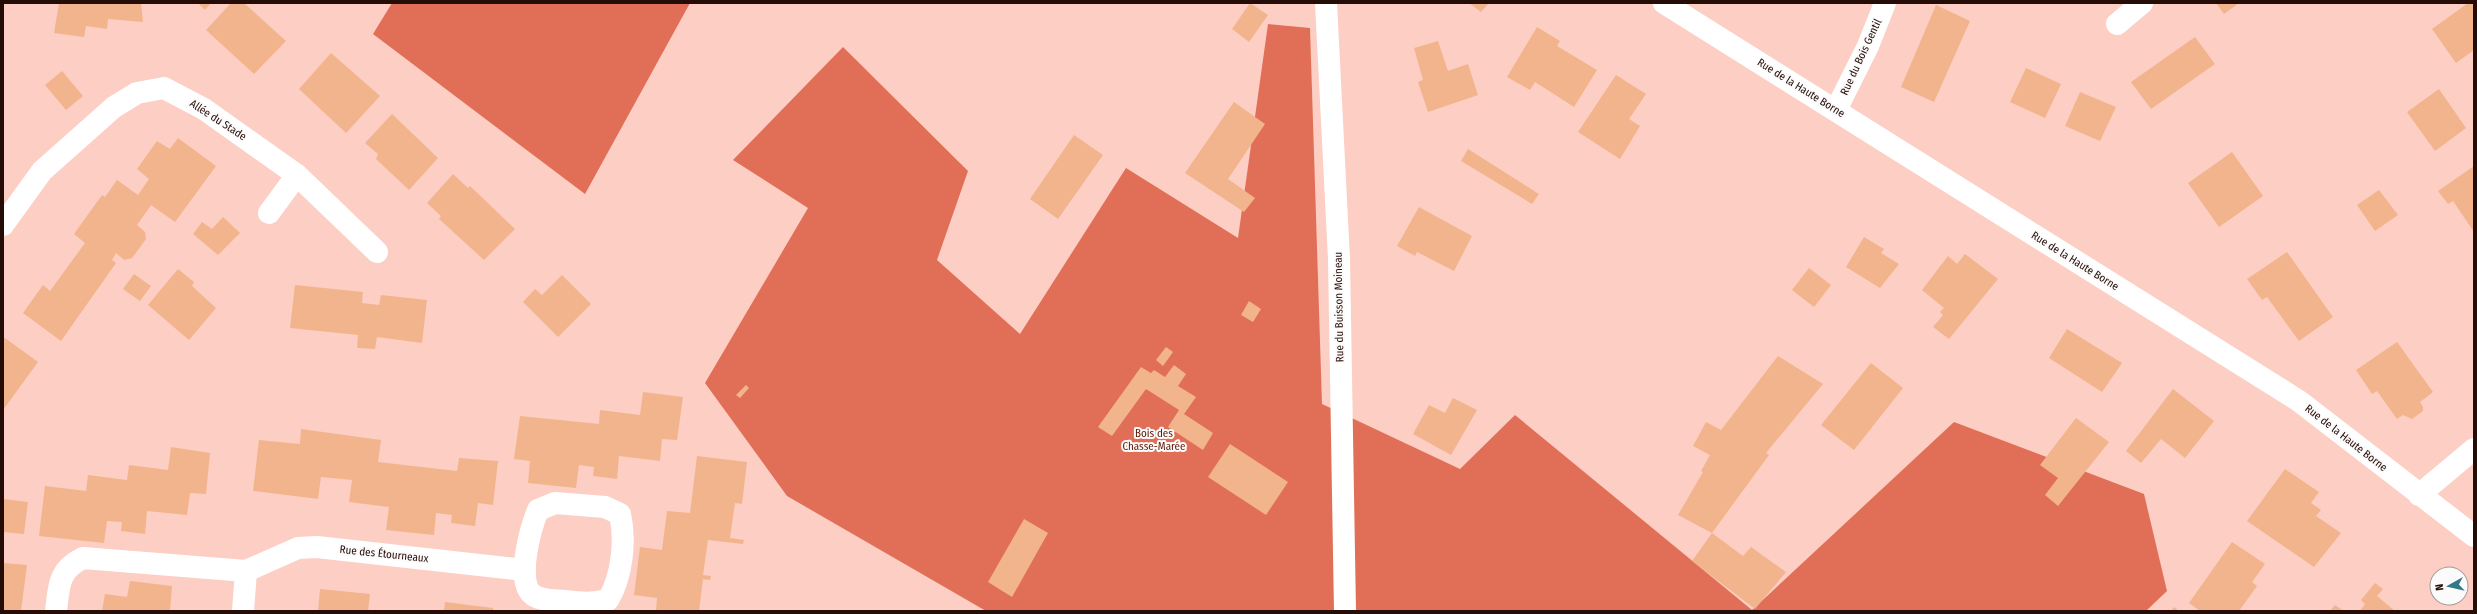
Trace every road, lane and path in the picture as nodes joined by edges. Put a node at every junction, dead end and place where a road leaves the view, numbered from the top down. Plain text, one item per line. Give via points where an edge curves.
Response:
1 (1326, 3) edge
2 (1664, 3) edge
3 (1885, 3) edge
4 (2142, 3) edge
5 (2117, 24) dead end
6 (1836, 110) junction
7 (297, 175) junction
8 (269, 213) dead end
9 (3, 224) edge
10 (378, 252) dead end
11 (2474, 449) edge
12 (2419, 495) junction
13 (2474, 536) edge
14 (246, 570) junction
15 (526, 570) junction
16 (56, 611) edge
17 (242, 611) edge
18 (1345, 611) edge

1 - 18 street, Rue du Buisson Moineau via 1339,259
2 - 6 street, Rue de la Haute Borne
3 - 6 street, Rue du Bois Gentil via 1868,46
4 - 5 street
6 - 12 street, Rue de la Haute Borne via 2299,401
7 - 8 street
7 - 9 street, Allée du Stade via 204,109 164,88 137,93 114,107 42,171
7 - 10 street, Allée du Stade
11 - 12 street
12 - 13 street, Rue de la Haute Borne
14 - 15 street, Rue des Étourneaux via 298,548 317,547
14 - 16 street, Rue des Étourneaux via 83,558 72,563 63,573 58,587
14 - 17 street
15 - 15 street via 530,529 538,510 555,503 605,507 620,514 624,531 616,586 608,600 594,604 543,599 532,594 525,581

